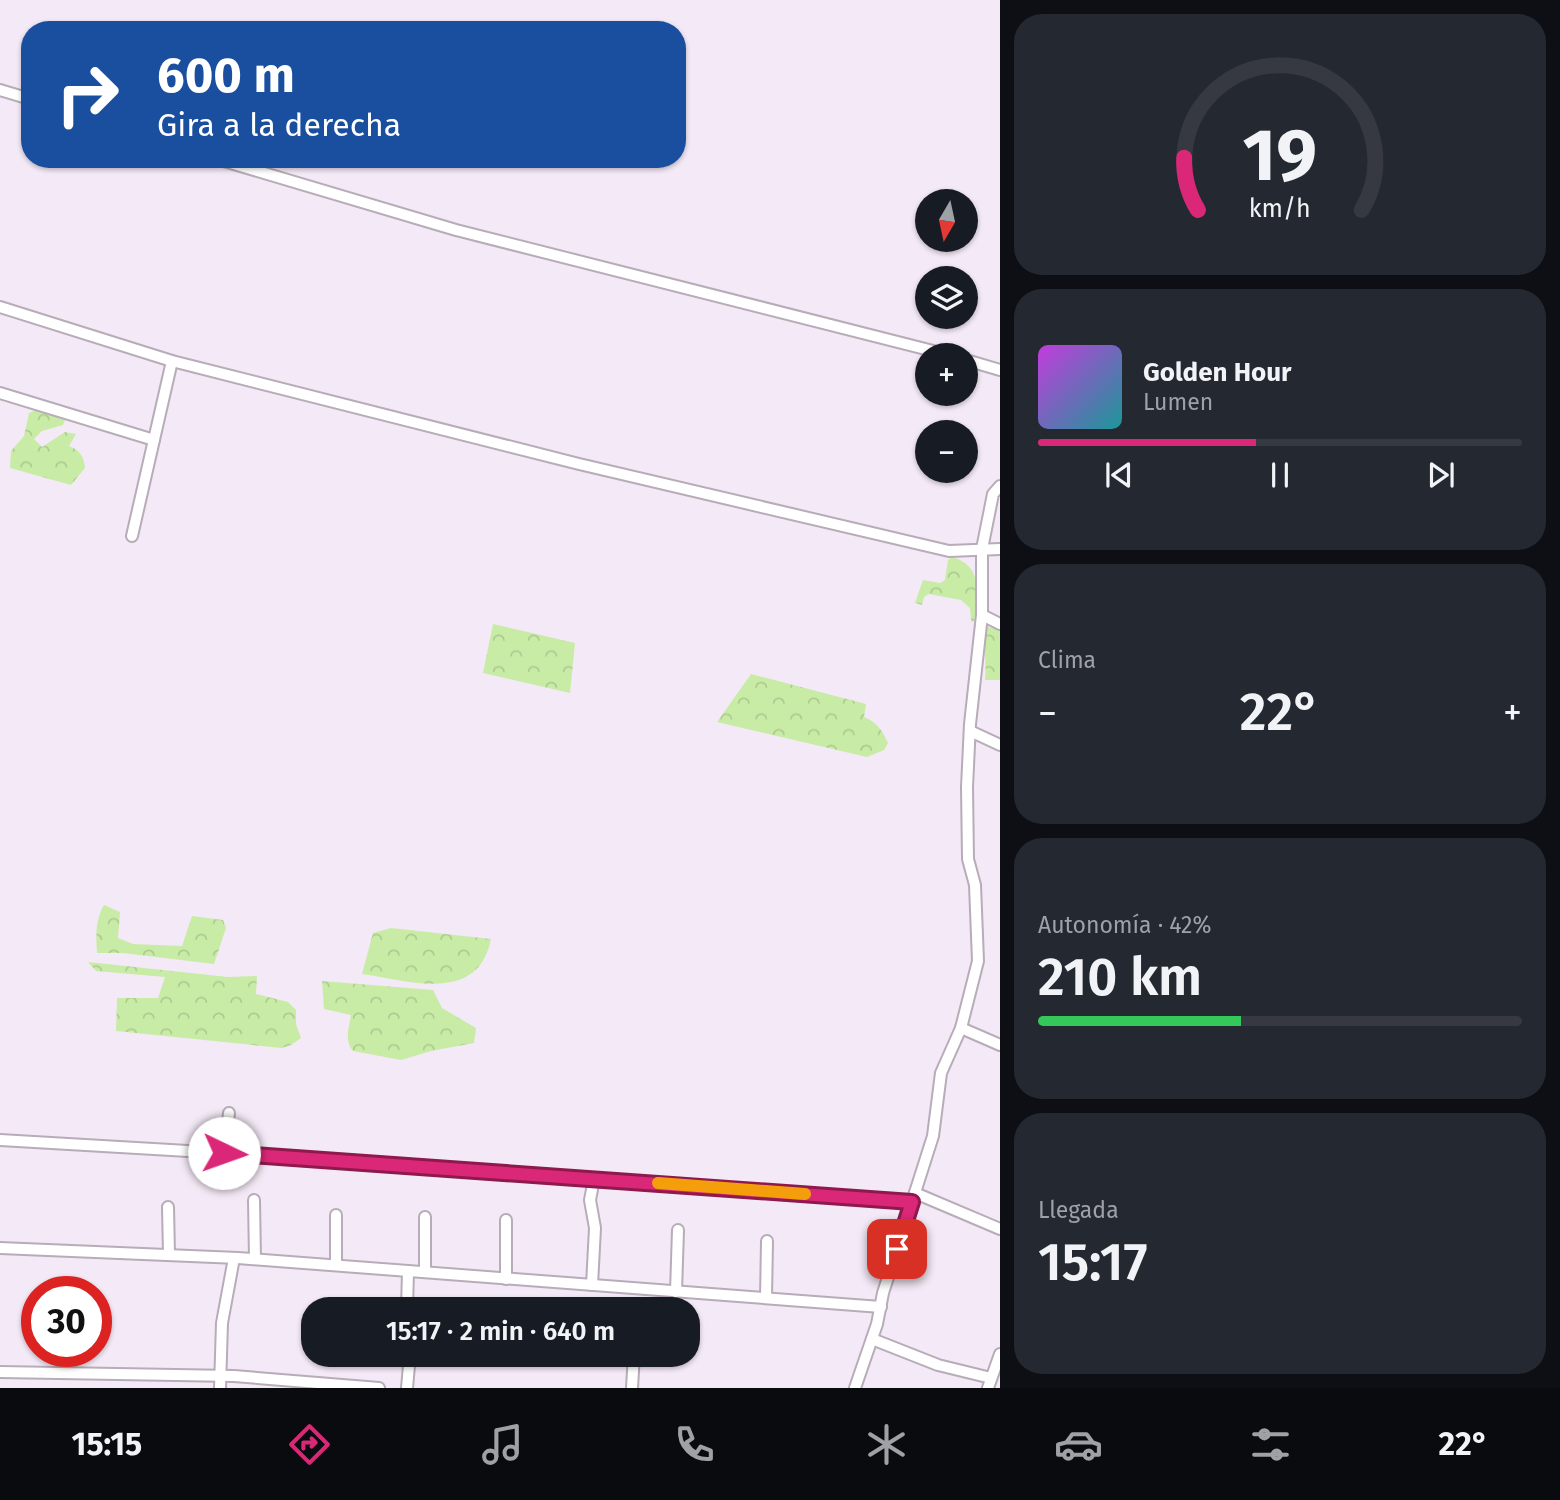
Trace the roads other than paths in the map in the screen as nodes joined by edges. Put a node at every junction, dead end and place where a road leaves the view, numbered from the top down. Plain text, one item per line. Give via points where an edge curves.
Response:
1 (0, 90) edge
2 (21, 96) edge
3 (247, 168) edge
4 (0, 307) edge
5 (915, 346) edge
6 (172, 361) junction
7 (978, 364) edge
8 (1000, 370) edge
9 (0, 393) edge
10 (154, 440) junction
11 (1000, 486) edge
12 (132, 536) dead end
13 (982, 549) junction
14 (1000, 549) edge
15 (982, 615) junction
16 (1000, 624) edge
17 (970, 731) junction
18 (1000, 745) edge
19 (961, 1028) junction
20 (1000, 1045) edge
21 (229, 1113) dead end
22 (0, 1140) edge
23 (224, 1153) junction
24 (594, 1179) junction
25 (913, 1198) junction
26 (254, 1200) dead end
27 (168, 1208) dead end
28 (336, 1214) dead end
29 (425, 1217) dead end
30 (506, 1220) dead end
31 (1000, 1229) edge
32 (678, 1230) dead end
33 (767, 1241) dead end
34 (0, 1248) edge
35 (169, 1255) junction
36 (234, 1258) junction
37 (255, 1259) junction
38 (336, 1265) junction
39 (408, 1271) junction
40 (425, 1272) junction
41 (506, 1279) junction
42 (592, 1285) junction
43 (676, 1292) junction
44 (407, 1297) edge
45 (766, 1298) junction
46 (881, 1307) junction
47 (872, 1339) junction
48 (1000, 1354) edge
49 (409, 1367) edge
50 (633, 1367) edge
51 (0, 1372) edge
52 (220, 1376) junction
53 (990, 1383) edge
54 (220, 1388) edge
55 (379, 1388) edge
56 (407, 1388) edge
57 (632, 1388) edge
58 (855, 1388) edge

1 - 2 street
3 - 5 street via 456,230
4 - 6 street
6 - 10 street
6 - 13 street via 949,551
7 - 8 street
9 - 10 street
10 - 12 street
11 - 13 street via 993,494
13 - 14 street
13 - 15 street
15 - 16 street
15 - 17 street
17 - 18 street
17 - 19 street via 968,859 975,885 978,961
19 - 20 street
19 - 25 street via 941,1073 933,1136
21 - 23 street
22 - 23 street
23 - 24 street
24 - 25 street
24 - 42 street via 590,1200 595,1228
25 - 31 street
25 - 46 street
26 - 37 street
27 - 35 street
28 - 38 street
29 - 40 street
30 - 41 street
32 - 43 street
33 - 45 street
34 - 35 street
35 - 36 street
36 - 37 street
36 - 52 street via 222,1323
37 - 38 street
38 - 39 street
39 - 40 street
39 - 44 street
40 - 41 street
41 - 42 street
42 - 43 street
43 - 45 street
45 - 46 street
46 - 47 street
47 - 53 street
47 - 58 street
48 - 53 street
49 - 56 street
50 - 57 street
51 - 52 street
52 - 54 street
52 - 55 street

